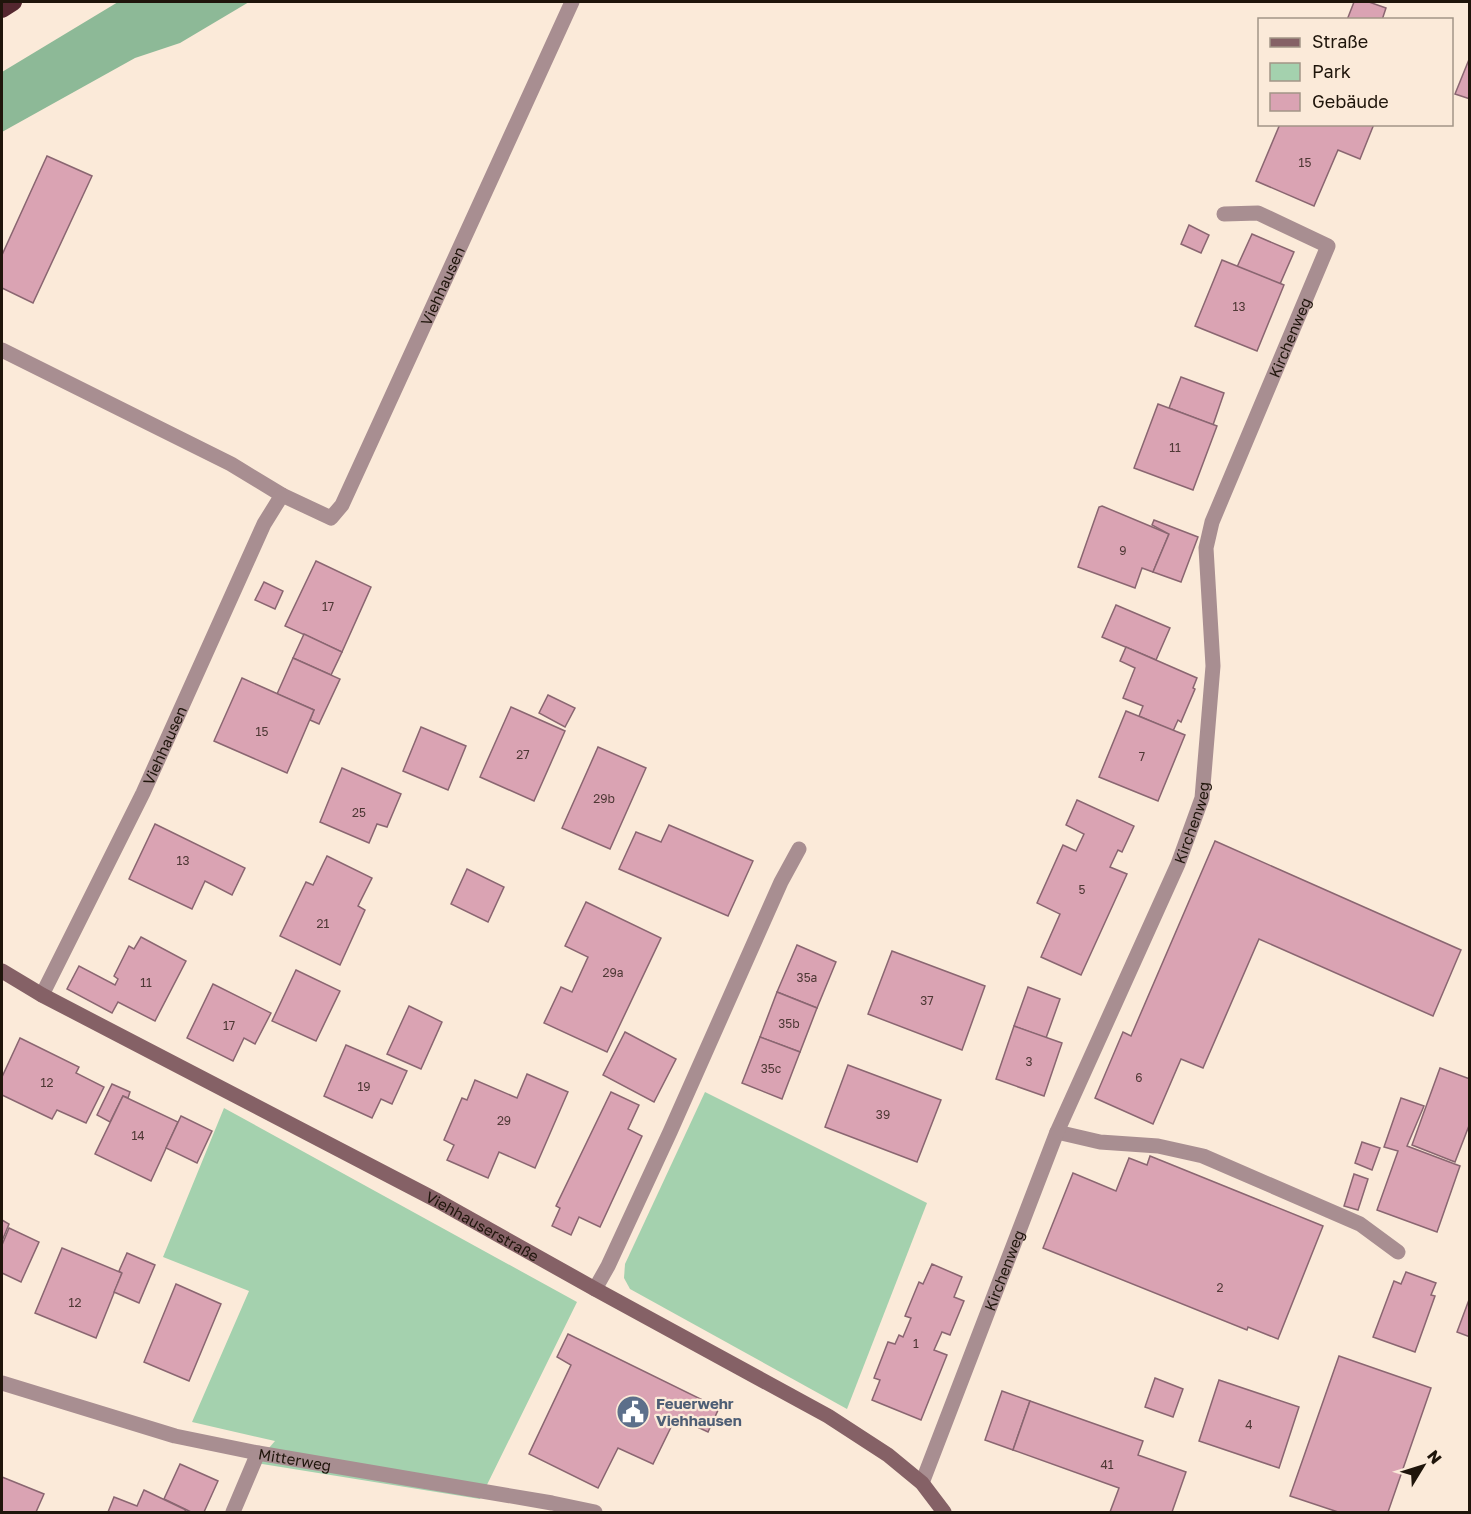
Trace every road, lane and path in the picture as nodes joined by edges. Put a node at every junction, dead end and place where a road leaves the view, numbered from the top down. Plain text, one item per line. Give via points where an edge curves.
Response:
1 (13, 2) edge
2 (572, 2) edge
3 (2, 9) edge
4 (1224, 214) dead end
5 (2, 350) edge
6 (282, 495) junction
7 (799, 849) dead end
8 (2, 971) edge
9 (42, 995) junction
10 (1057, 1132) junction
11 (1398, 1252) dead end
12 (595, 1289) junction
13 (2, 1383) edge
14 (258, 1453) junction
15 (922, 1483) junction
16 (233, 1512) edge
17 (595, 1512) edge
18 (944, 1512) edge

1 - 3 highway
2 - 6 street, Viehhausen via 342,506 331,518
4 - 10 street, Kirchenweg via 1258,213 1328,246 1212,522 1206,548 1213,666 1202,798 1178,864
5 - 6 street, Viehhausen via 231,464
6 - 9 street, Viehhausen via 264,524 143,793
7 - 12 street
8 - 9 street, Viehhauserstraße
9 - 12 street, Viehhauserstraße via 438,1201
10 - 11 street via 1203,1156 1360,1224
10 - 15 street, Kirchenweg
12 - 15 street, Viehhauserstraße via 828,1416 888,1455
13 - 14 street, Mitterweg via 175,1436
14 - 16 street
14 - 17 street, Mitterweg
15 - 18 street, Viehhauserstraße

